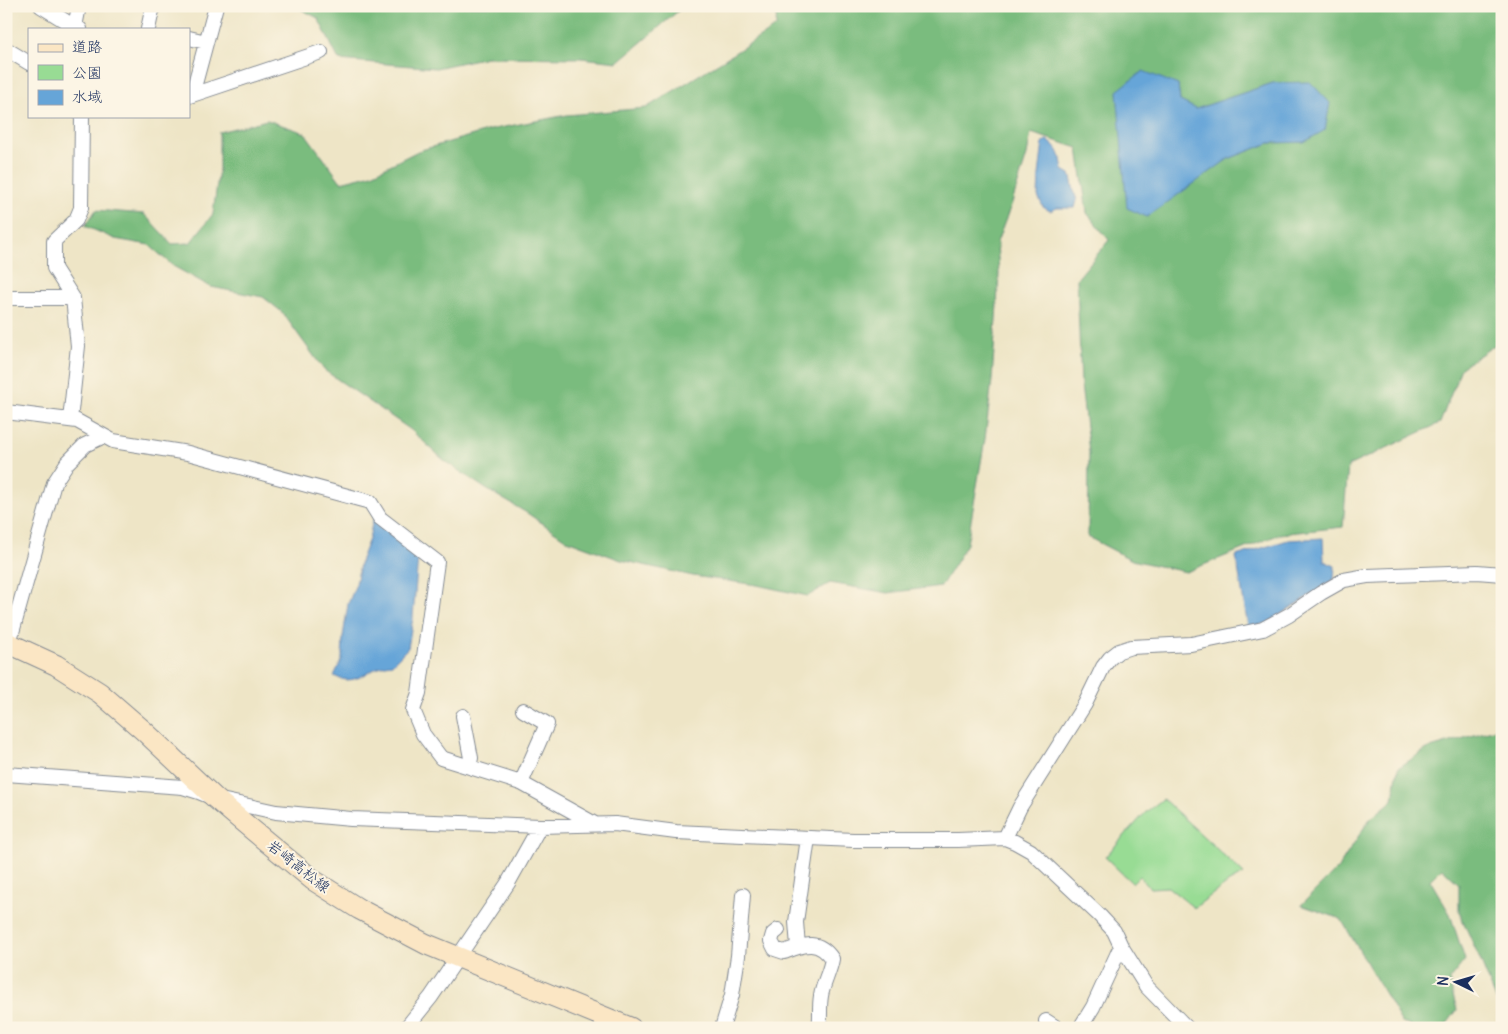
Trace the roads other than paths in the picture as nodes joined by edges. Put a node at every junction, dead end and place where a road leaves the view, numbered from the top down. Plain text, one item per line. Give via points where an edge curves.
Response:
1 (41, 6) edge
2 (79, 6) edge
3 (153, 6) edge
4 (216, 6) edge
5 (77, 28) edge
6 (148, 28) edge
7 (190, 38) edge
8 (206, 42) junction
9 (6, 49) edge
10 (321, 52) dead end
11 (28, 61) edge
12 (190, 95) edge
13 (82, 118) edge
14 (6, 298) edge
15 (73, 298) junction
16 (6, 412) edge
17 (70, 420) junction
18 (104, 436) junction
19 (1502, 574) edge
20 (8, 643) edge
21 (523, 710) dead end
22 (463, 716) dead end
23 (469, 766) junction
24 (6, 774) edge
25 (521, 783) junction
26 (216, 799) junction
27 (595, 824) junction
28 (540, 826) junction
29 (808, 838) junction
30 (1005, 838) junction
31 (742, 895) dead end
32 (778, 930) dead end
33 (1121, 946) junction
34 (798, 947) junction
35 (458, 957) junction
36 (406, 1028) edge
37 (631, 1028) edge
38 (722, 1028) edge
39 (819, 1028) edge
40 (1080, 1028) edge
41 (1187, 1028) edge

1 - 5 street
2 - 5 street
3 - 6 street
4 - 8 street
7 - 8 street
8 - 12 street
9 - 11 street
10 - 12 street
13 - 15 street via 81,208 76,220 54,241 54,268
14 - 15 street
15 - 17 street via 78,346
16 - 17 street
17 - 18 street
18 - 20 street via 85,445 67,463 54,483
18 - 23 street via 113,441 188,453 370,502 380,518 436,562 419,693 413,710 423,734 441,758
19 - 30 street via 1367,576 1344,580 1263,629 1191,644 1131,647 1119,651 1103,666 1085,704 1020,807
20 - 26 main road, 岩崎高松線 via 56,665 100,693
21 - 25 street via 547,724
22 - 23 street via 471,758
23 - 25 street
24 - 26 street via 183,787
25 - 27 street
26 - 28 street via 276,812 316,816 392,822
26 - 35 main road, 岩崎高松線 via 313,880 359,909
27 - 28 street
27 - 29 street via 676,832
28 - 35 street via 508,883
29 - 30 street
29 - 34 street via 796,922
30 - 33 street via 1031,851 1054,871 1114,931
31 - 38 street via 738,956 732,995
32 - 34 street via 772,934 775,948 784,952
33 - 40 street
33 - 41 street via 1146,986
34 - 39 street via 815,945 826,949 832,959 820,998
35 - 36 street via 432,997
35 - 37 main road, 岩崎高松線

